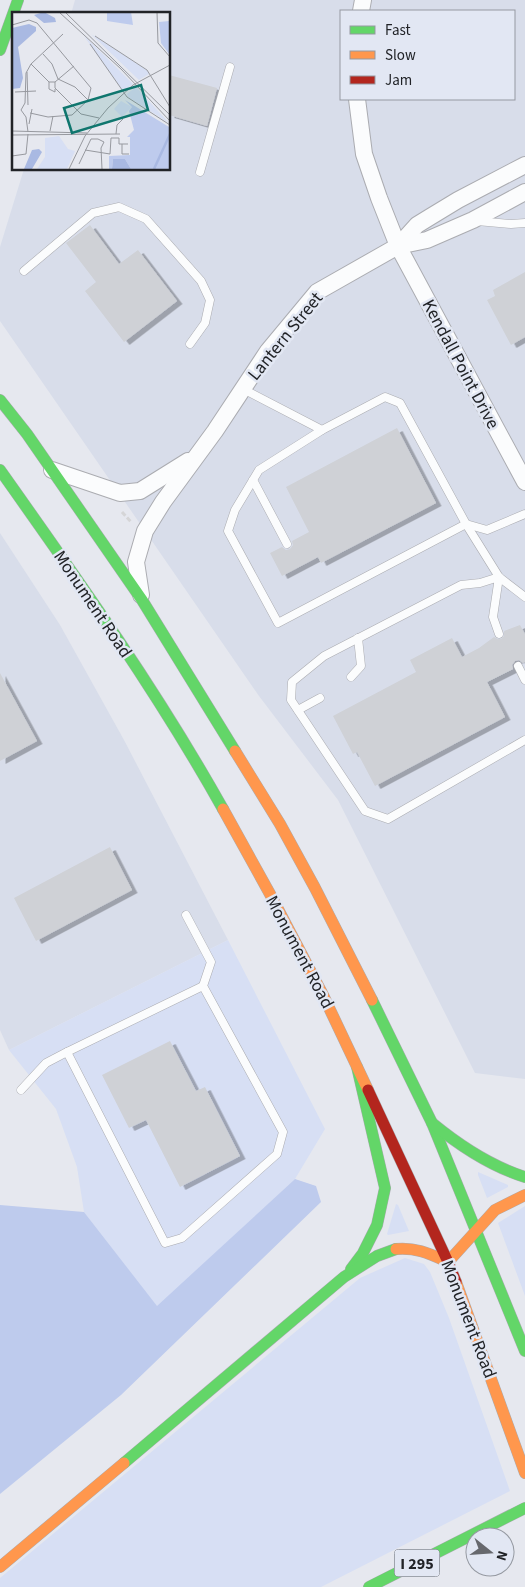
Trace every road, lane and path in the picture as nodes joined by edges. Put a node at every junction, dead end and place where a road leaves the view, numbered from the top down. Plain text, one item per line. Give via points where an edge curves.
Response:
1 (18, 0) edge
2 (14, 12) edge
3 (12, 17) edge
4 (0, 50) edge
5 (230, 67) dead end
6 (358, 100) edge
7 (525, 165) edge
8 (200, 172) dead end
9 (525, 192) edge
10 (473, 220) junction
11 (525, 223) edge
12 (398, 246) junction
13 (24, 270) dead end
14 (190, 344) dead end
15 (243, 390) junction
16 (0, 400) edge
17 (322, 430) junction
18 (198, 454) junction
19 (0, 470) edge
20 (52, 470) junction
21 (253, 480) junction
22 (525, 482) edge
23 (122, 511) dead end
24 (525, 514) edge
25 (466, 524) junction
26 (132, 525) dead end
27 (287, 544) dead end
28 (499, 577) junction
29 (525, 596) edge
30 (142, 600) junction
31 (499, 634) dead end
32 (358, 638) junction
33 (518, 666) dead end
34 (351, 677) dead end
35 (525, 680) edge
36 (320, 698) dead end
37 (298, 710) junction
38 (525, 740) edge
39 (186, 915) dead end
40 (203, 986) junction
41 (67, 1052) junction
42 (357, 1067) junction
43 (21, 1090) dead end
44 (432, 1123) junction
45 (525, 1177) edge
46 (525, 1195) edge
47 (476, 1229) junction
48 (448, 1262) junction
49 (344, 1277) junction
50 (525, 1351) edge
51 (525, 1473) edge
52 (525, 1508) edge
53 (0, 1567) edge
54 (369, 1587) edge

1 - 2 main road
3 - 4 main road
5 - 8 lane
6 - 12 street, Kendall Point Drive via 364,154
7 - 12 street, Lantern Street via 417,225
9 - 10 street, Lantern Street
10 - 11 lane
10 - 12 street, Lantern Street via 427,240
12 - 15 street, Lantern Street via 317,292 268,351
12 - 22 street, Kendall Point Drive
13 - 14 lane via 93,213 119,207 146,219 201,281 210,300 205,323
15 - 17 lane
15 - 18 street, Lantern Street
16 - 20 main road
17 - 21 lane via 259,470
17 - 25 lane via 385,397 400,403
18 - 20 street via 140,491 120,494
18 - 30 street, Lantern Street via 145,531 136,562
19 - 42 main road, Monument Road via 145,682 215,795 319,987
20 - 30 main road
21 - 25 lane via 234,510 228,531 278,623
21 - 27 lane
23 - 26 path
24 - 25 lane via 487,530
25 - 28 lane
28 - 29 lane
28 - 31 lane via 493,618
28 - 32 lane via 461,585
30 - 44 main road via 316,888
32 - 34 lane via 361,666
32 - 37 lane via 324,656 292,682 291,700
33 - 35 lane
36 - 37 lane
37 - 38 lane via 365,811 388,819
39 - 40 lane via 211,962
40 - 41 lane
40 - 41 lane via 284,1132 277,1154 182,1238 165,1243
41 - 43 lane via 46,1063
42 - 48 main road, Monument Road
42 - 49 main road via 385,1188 377,1225 363,1253
44 - 45 main road via 454,1141 508,1173
44 - 47 main road
46 - 47 main road via 495,1210
47 - 48 main road
47 - 50 main road
48 - 49 main road via 415,1249 392,1250 368,1260
48 - 51 main road, Monument Road
49 - 53 main road
52 - 54 main road, I 295

